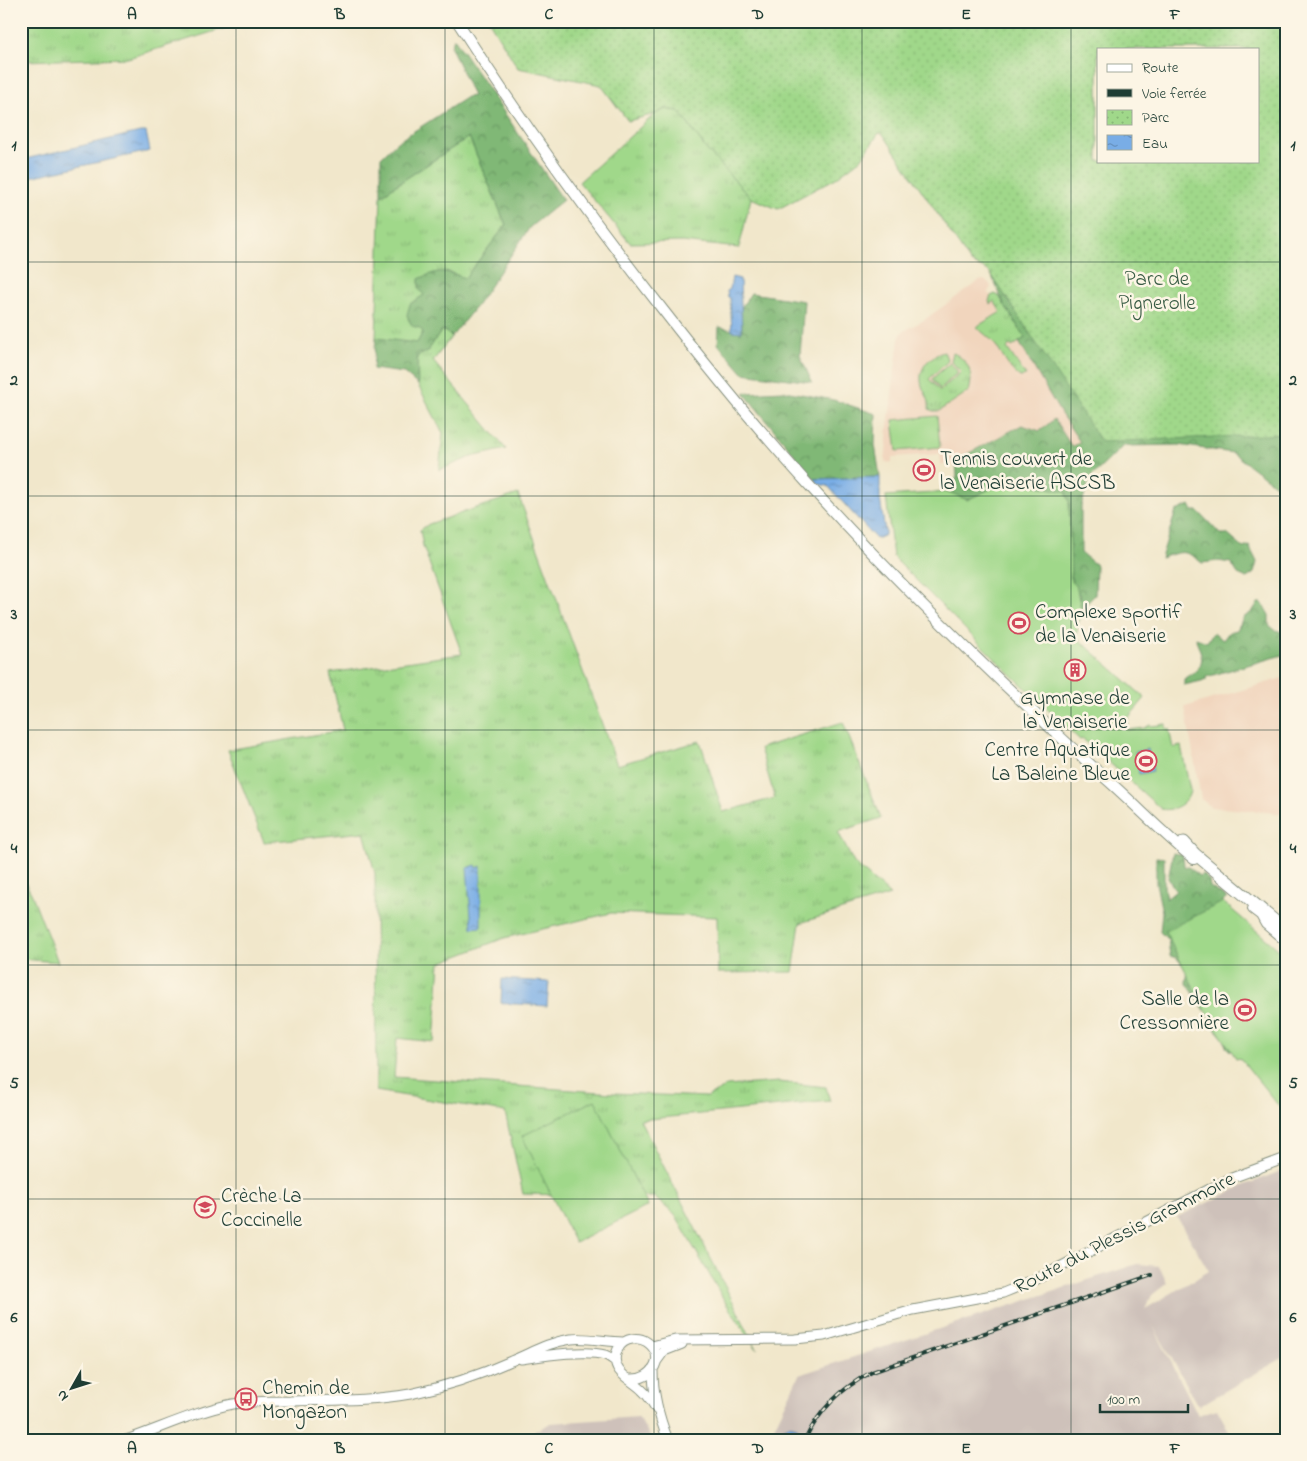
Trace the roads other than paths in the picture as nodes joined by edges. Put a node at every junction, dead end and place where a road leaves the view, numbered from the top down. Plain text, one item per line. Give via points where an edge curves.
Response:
1 (457, 21) edge
2 (1118, 790) junction
3 (1184, 842) junction
4 (1261, 915) junction
5 (1286, 923) edge
6 (1286, 930) edge
7 (1286, 936) edge
8 (1286, 941) edge
9 (1286, 1158) edge
10 (696, 1341) junction
11 (624, 1342) junction
12 (652, 1346) junction
13 (511, 1361) junction
14 (615, 1361) junction
15 (656, 1362) junction
16 (653, 1371) junction
17 (630, 1379) junction
18 (657, 1410) junction
19 (126, 1440) edge
20 (668, 1440) edge

1 - 2 main road via 535,139 621,257 729,394 804,481 907,590
2 - 3 main road
2 - 4 main road
3 - 5 main road
3 - 6 highway
4 - 7 highway
4 - 8 main road via 1266,924
9 - 10 street, Route du Plessis Grammoire via 1229,1179 1035,1280 1003,1293 913,1310 824,1336
10 - 12 street, Route du Plessis Grammoire via 675,1340
10 - 15 street, Route du Plessis Grammoire via 664,1351
11 - 12 street via 638,1339
11 - 13 street via 580,1338 565,1340 541,1346
11 - 14 street
12 - 15 street
13 - 14 street via 572,1353 605,1355
13 - 19 street via 410,1394 233,1404
14 - 17 street via 620,1373
15 - 16 street
16 - 17 street via 643,1378
16 - 18 street
17 - 18 street via 645,1392
18 - 20 street

